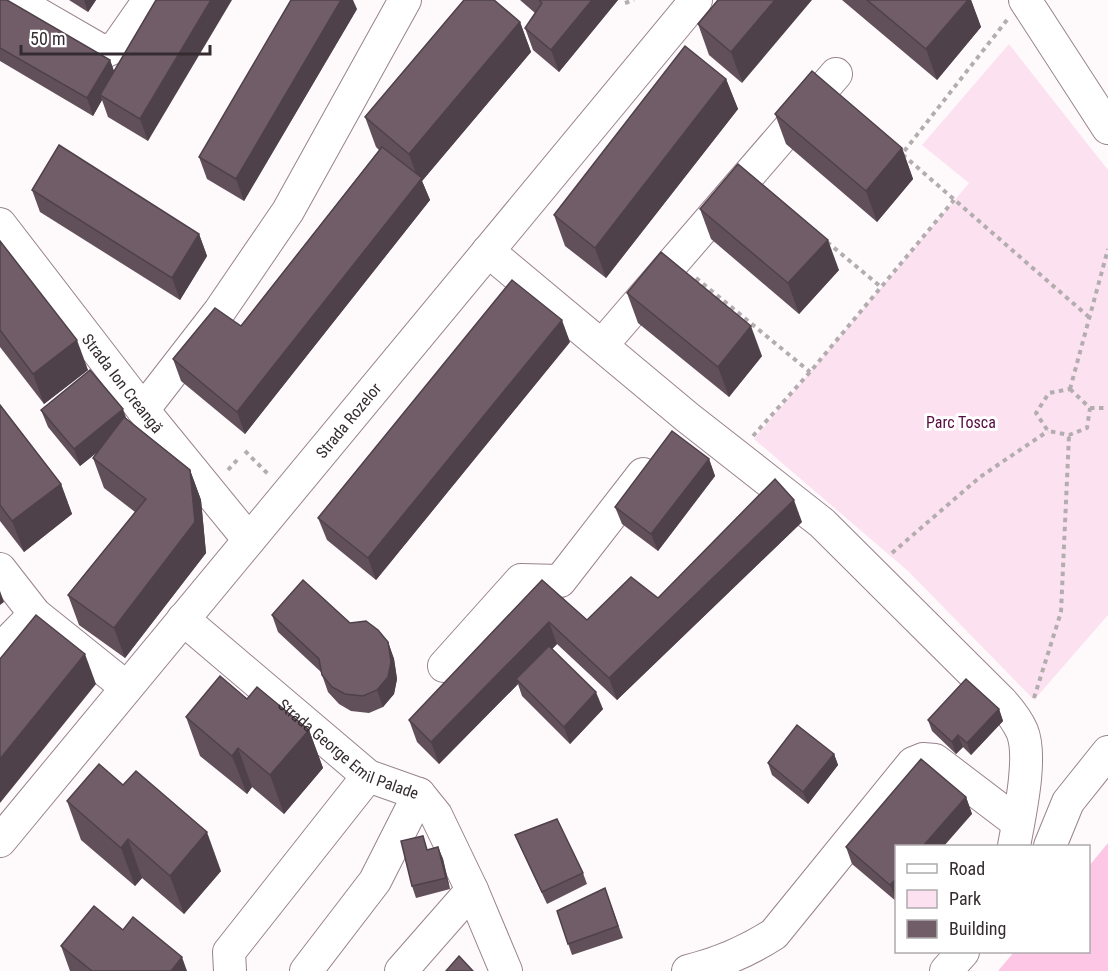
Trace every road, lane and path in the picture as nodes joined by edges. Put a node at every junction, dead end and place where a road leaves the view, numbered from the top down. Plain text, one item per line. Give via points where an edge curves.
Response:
1 (14, 0) edge
2 (149, 0) edge
3 (405, 0) edge
4 (634, 0) edge
5 (696, 0) edge
6 (625, 3) dead end
7 (1017, 9) edge
8 (836, 74) dead end
9 (1108, 127) edge
10 (954, 200) junction
11 (0, 224) edge
12 (819, 236) edge
13 (1108, 249) edge
14 (489, 250) junction
15 (675, 261) junction
16 (881, 287) junction
17 (1090, 318) junction
18 (602, 345) junction
19 (810, 372) junction
20 (1070, 389) junction
21 (1090, 408) junction
22 (1108, 408) edge
23 (143, 411) junction
24 (1048, 431) junction
25 (673, 435) junction
26 (1069, 435) junction
27 (245, 451) dead end
28 (736, 454) junction
29 (238, 459) dead end
30 (225, 474) dead end
31 (274, 481) dead end
32 (249, 540) junction
33 (0, 569) edge
34 (871, 571) junction
35 (35, 614) junction
36 (183, 619) junction
37 (0, 650) edge
38 (444, 666) dead end
39 (126, 687) junction
40 (1023, 733) junction
41 (1108, 752) edge
42 (368, 776) junction
43 (419, 794) junction
44 (1016, 835) edge
45 (0, 840) edge
46 (1050, 845) edge
47 (472, 890) junction
48 (961, 953) edge
49 (230, 971) edge
50 (306, 971) edge
51 (401, 971) edge
52 (506, 971) edge
53 (688, 971) edge
54 (946, 971) edge

1 - 2 street via 104,52 117,46
3 - 23 street via 288,211 219,312
4 - 6 path
5 - 14 street, Strada Rozelor
7 - 9 street
7 - 10 path via 902,154
8 - 15 street
10 - 16 path
10 - 17 path
11 - 23 street, Strada Ion Creangă
12 - 16 path
13 - 17 path
14 - 18 street
14 - 32 street, Strada Rozelor
15 - 18 street
15 - 19 path
16 - 19 path
17 - 20 path
18 - 25 street
19 - 28 path
20 - 21 path
20 - 24 path via 1049,393 1036,413
21 - 22 path
21 - 26 path via 1086,428
23 - 32 street, Strada Ion Creangă
24 - 26 path
24 - 34 path via 980,477
25 - 28 street
25 - 38 street via 560,581 521,580
26 - 40 path via 1061,612
27 - 31 path
28 - 34 street via 822,523
29 - 30 path
32 - 36 street, Strada Rozelor
33 - 35 street
34 - 40 street via 1001,701
35 - 37 street
35 - 39 street
36 - 39 street, Strada Rozelor
36 - 42 street, Strada George Emil Palade
39 - 45 street, Strada Rozelor
40 - 44 street via 1027,752
41 - 46 street via 1068,802
42 - 43 street, Strada George Emil Palade
42 - 49 street via 229,952
43 - 47 street, Strada George Emil Palade via 436,815
43 - 50 street via 375,881
44 - 53 street via 935,760 913,763 774,934 748,951
47 - 51 street
47 - 52 street, Strada George Emil Palade
48 - 54 street

